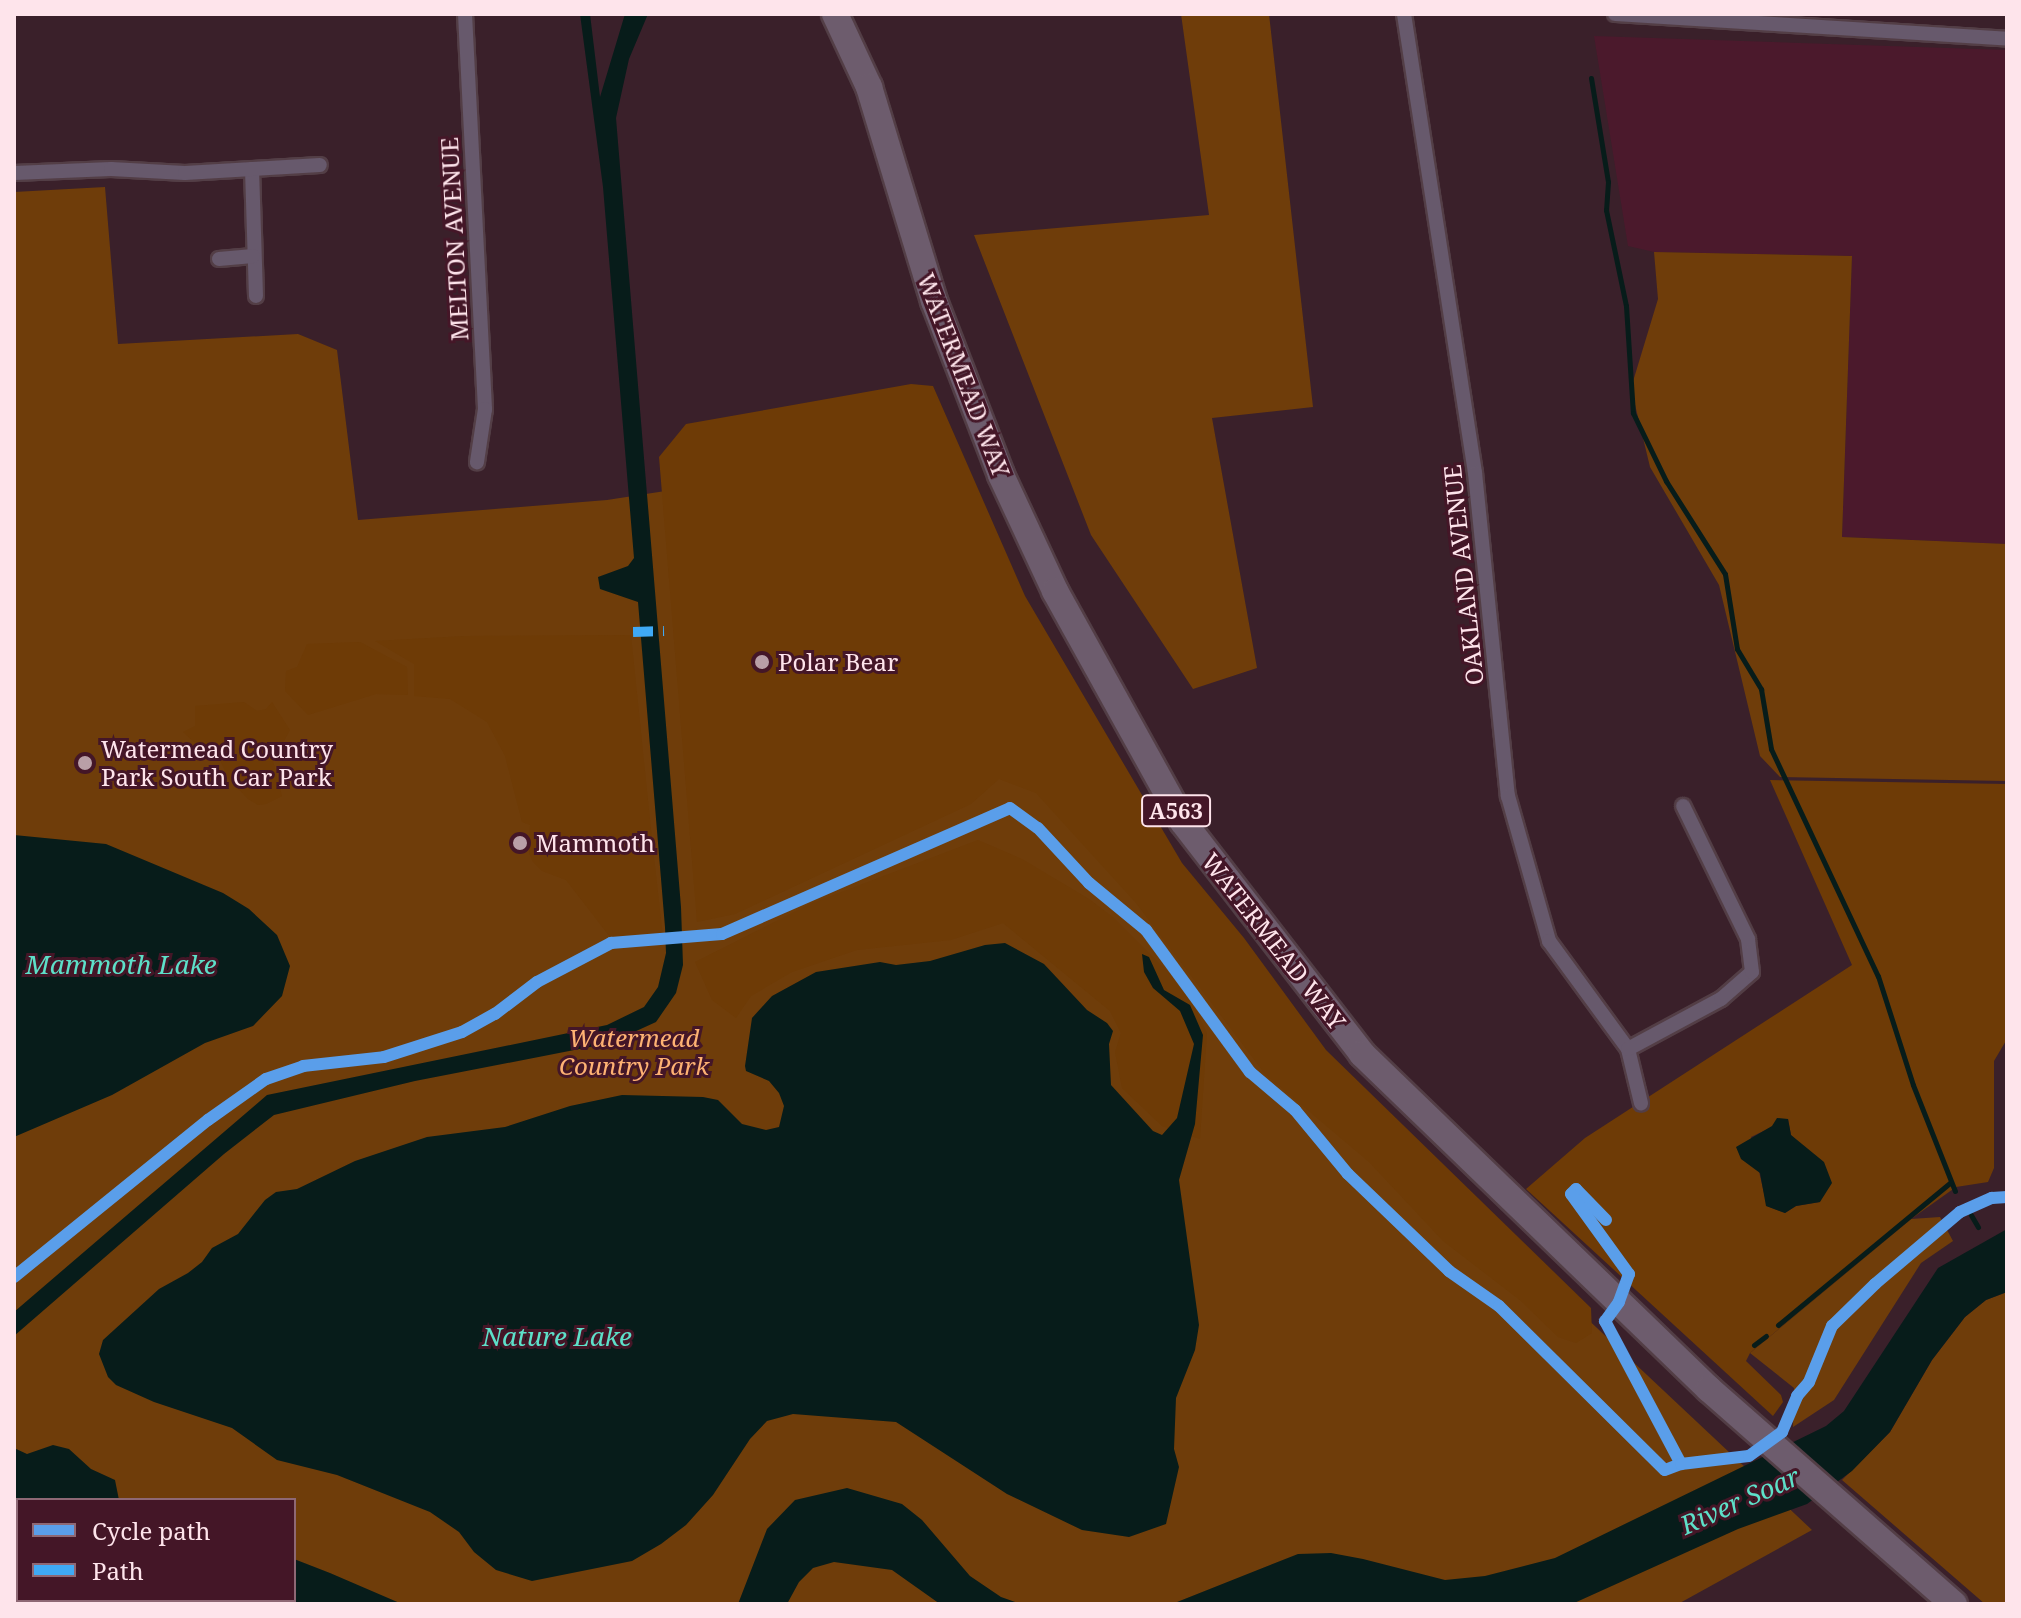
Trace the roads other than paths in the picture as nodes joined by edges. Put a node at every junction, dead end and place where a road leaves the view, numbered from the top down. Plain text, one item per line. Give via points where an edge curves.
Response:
1 (465, 14) edge
2 (1404, 14) edge
3 (1615, 14) edge
4 (844, 18) edge
5 (2007, 39) edge
6 (320, 165) dead end
7 (252, 169) junction
8 (14, 173) edge
9 (253, 256) junction
10 (219, 259) dead end
11 (256, 296) dead end
12 (477, 462) dead end
13 (1683, 806) dead end
14 (1628, 1049) junction
15 (1641, 1103) dead end
16 (1952, 1602) edge

1 - 12 street, MELTON AVENUE via 485,409
2 - 14 street, OAKLAND AVENUE via 1475,473 1508,796 1549,941
3 - 5 street
4 - 16 highway, WATERMEAD WAY / A563 via 934,301 1001,475 1055,591 1183,822 1362,1054 1709,1389
6 - 7 street
7 - 8 street
7 - 9 street
9 - 10 street
9 - 11 street
13 - 14 street via 1748,939 1752,972 1721,999
14 - 15 street, OAKLAND AVENUE

